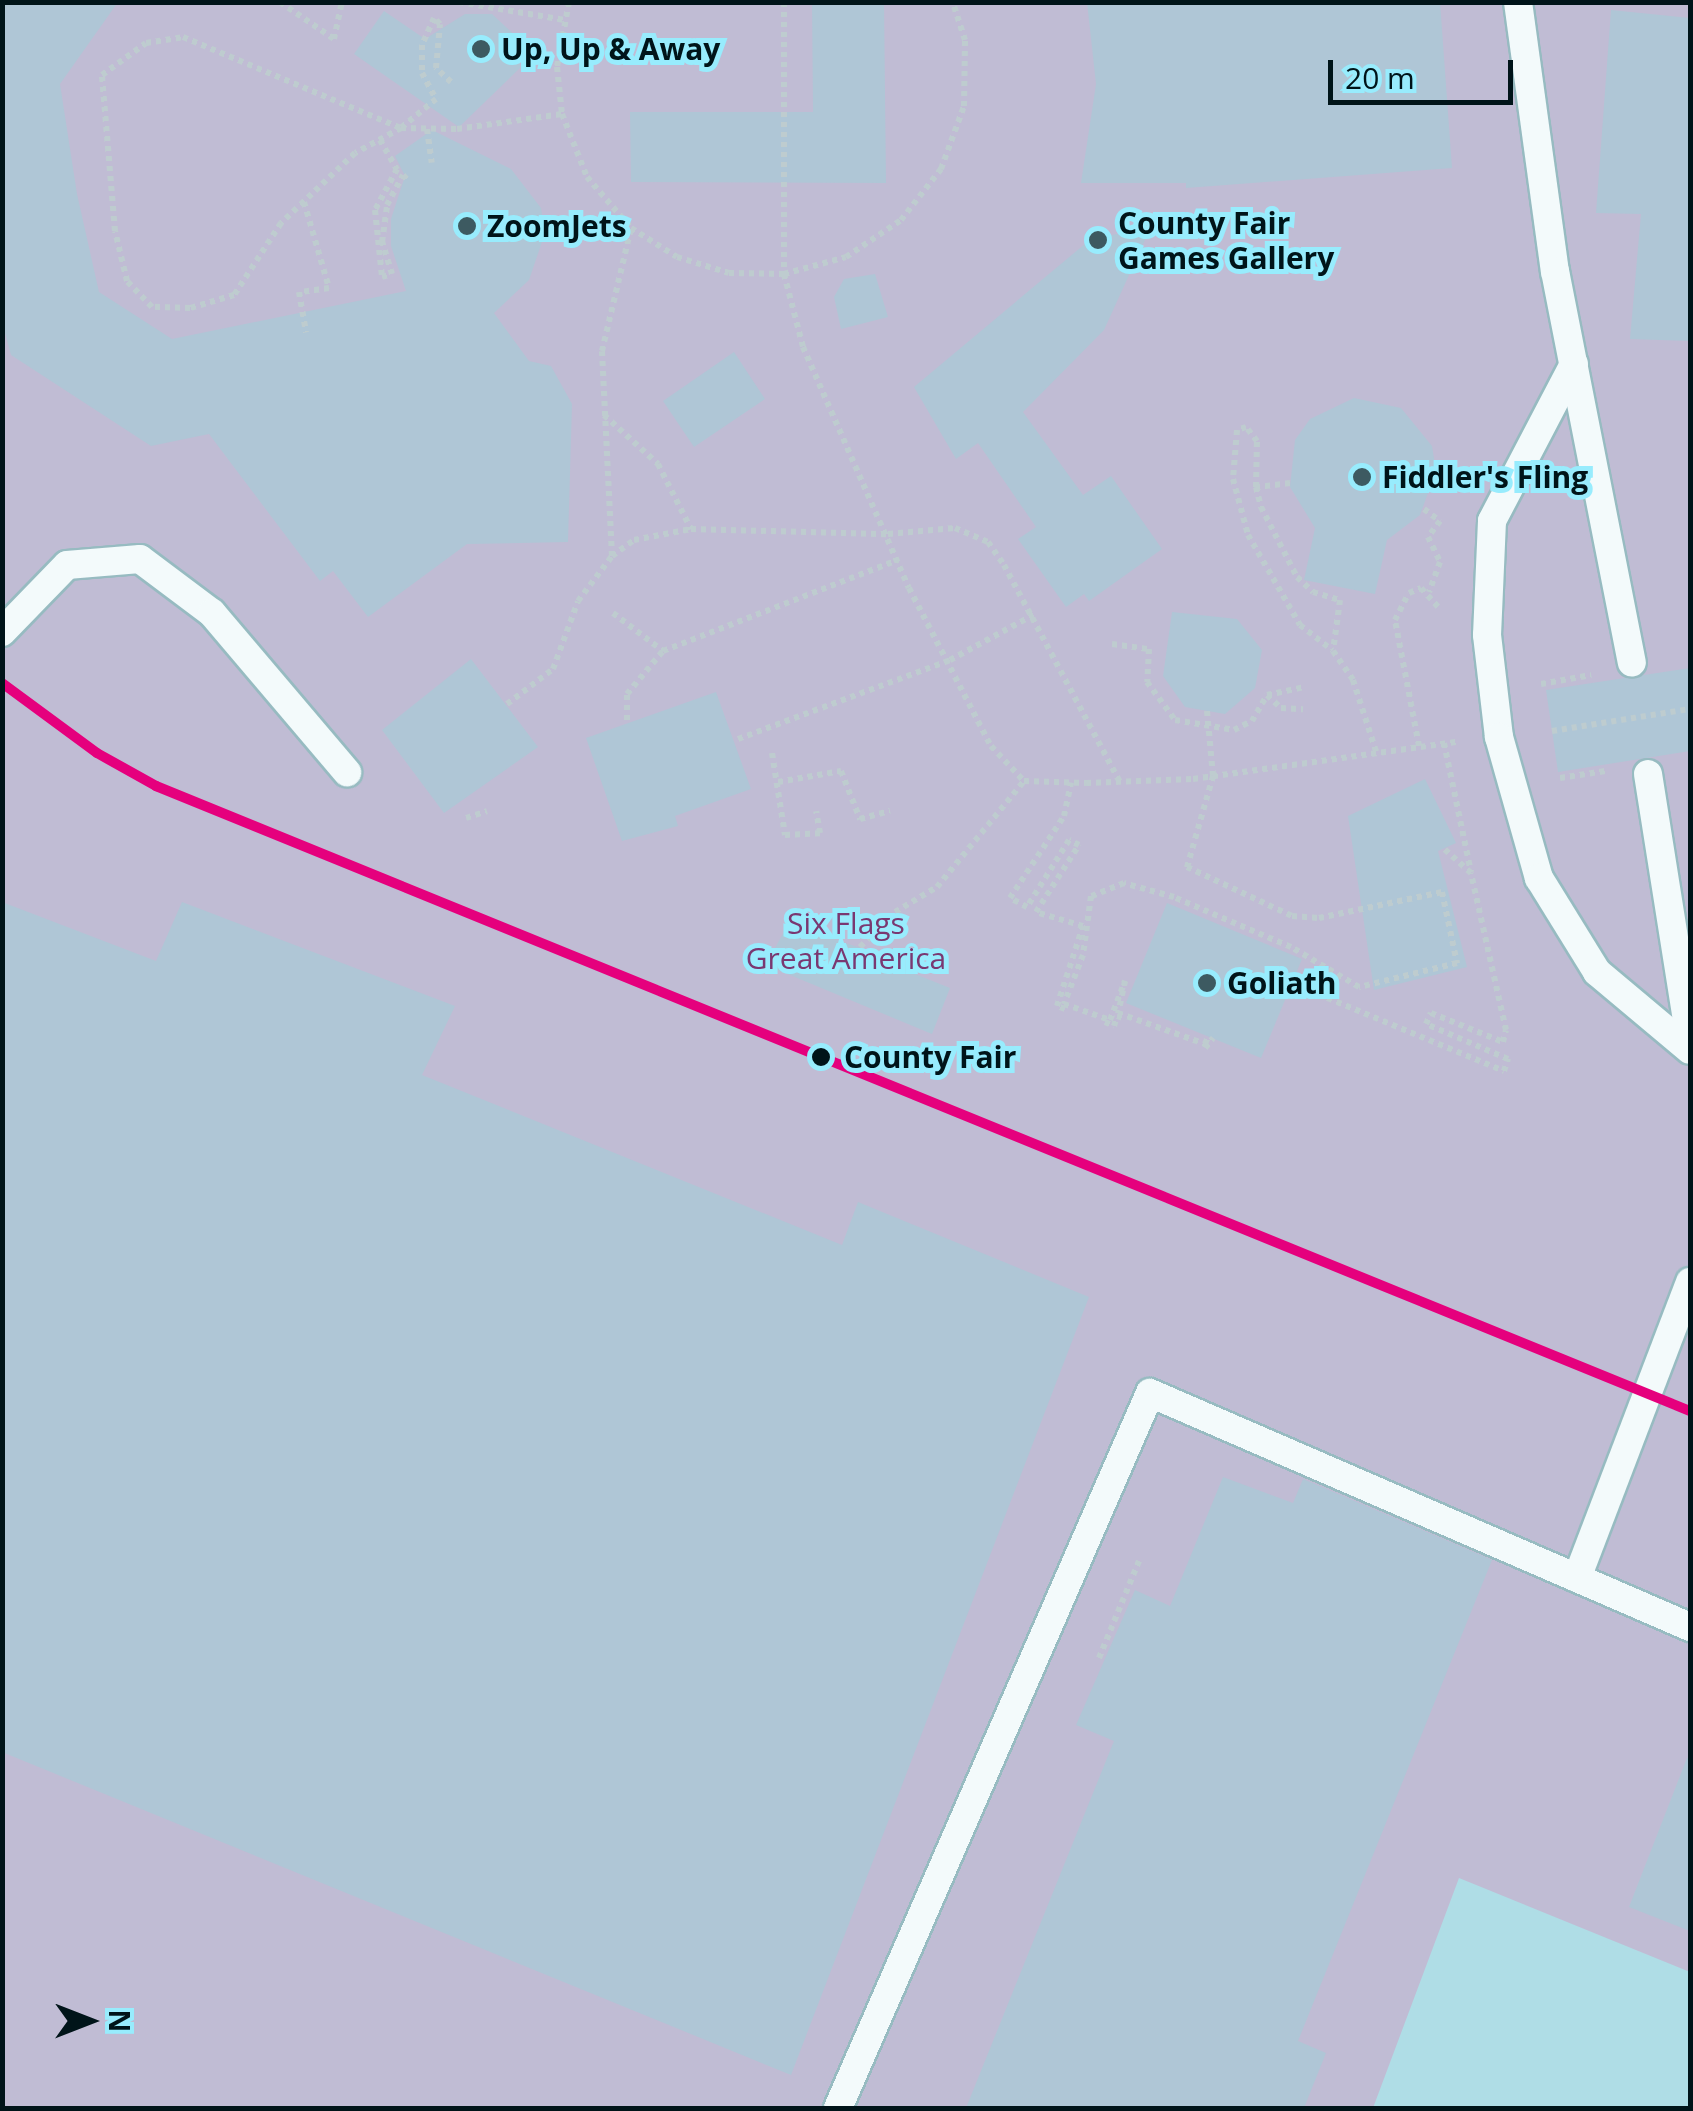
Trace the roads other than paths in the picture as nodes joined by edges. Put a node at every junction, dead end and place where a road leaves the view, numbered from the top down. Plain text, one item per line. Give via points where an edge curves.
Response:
1 (1518, 2) edge
2 (1574, 364) junction
3 (2, 632) edge
4 (1632, 662) dead end
5 (346, 772) dead end
6 (1648, 774) dead end
7 (1690, 1040) edge
8 (1690, 1050) edge
9 (1690, 1282) edge
10 (1577, 1578) junction
11 (1690, 1627) edge
12 (838, 2108) edge

1 - 2 lane
2 - 4 lane
2 - 8 lane via 1492,521 1487,635 1499,737 1539,878 1597,972
3 - 5 lane via 67,565 140,560 212,612
6 - 7 lane
9 - 10 lane
10 - 11 lane
10 - 12 lane via 1150,1393

